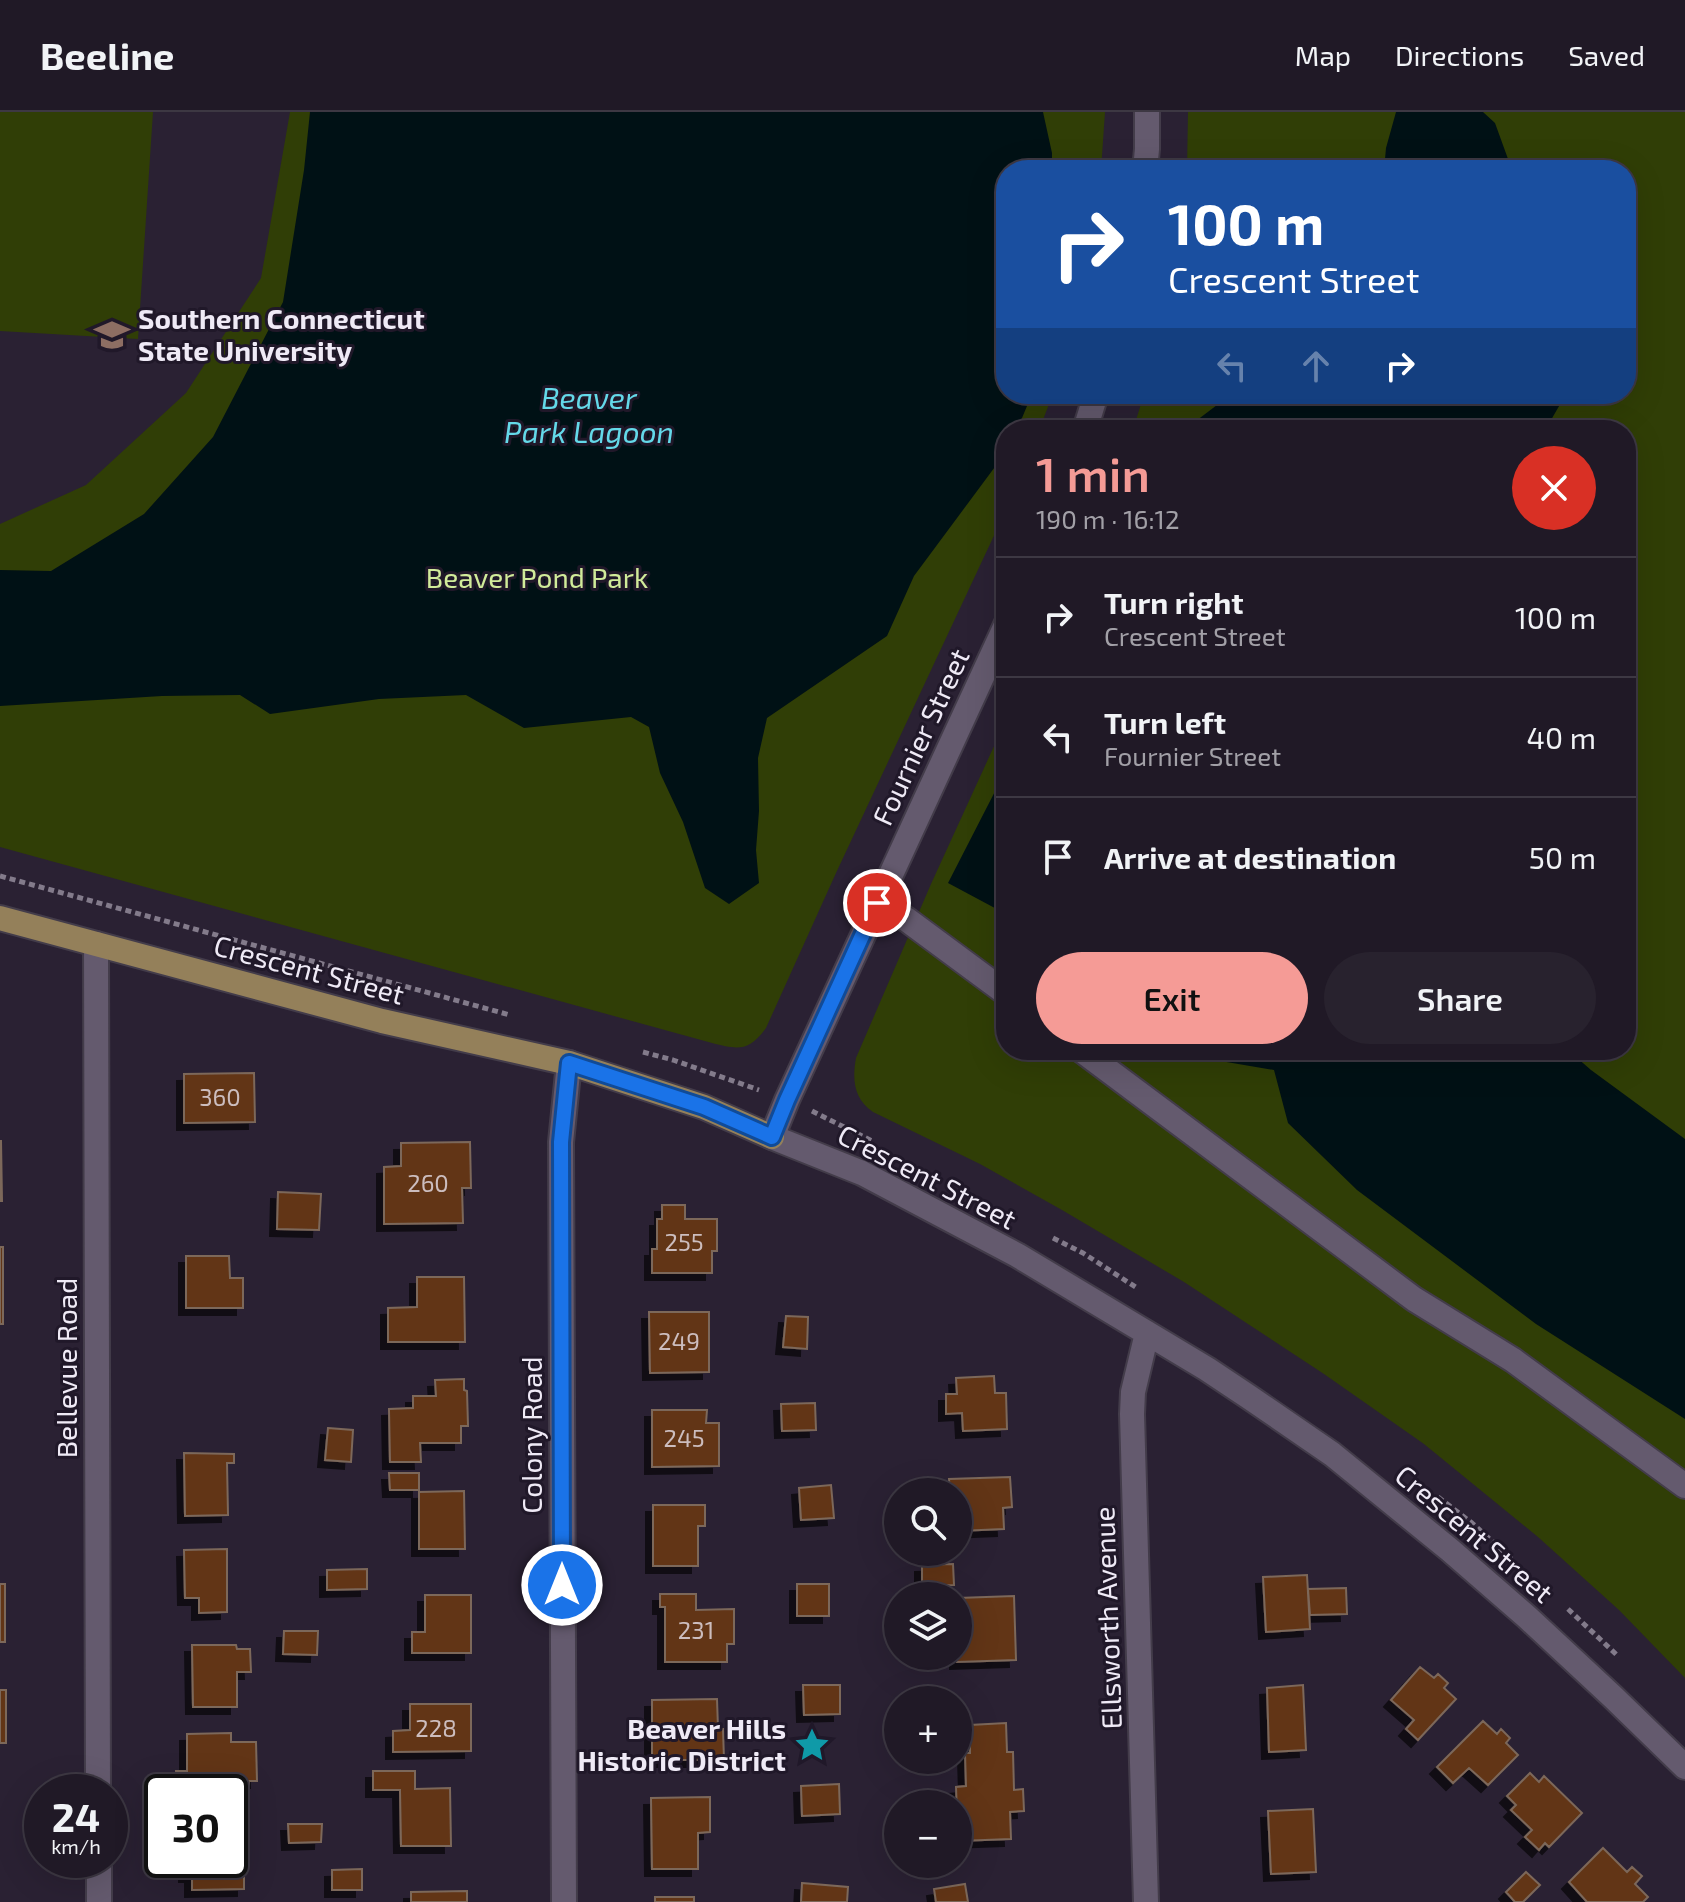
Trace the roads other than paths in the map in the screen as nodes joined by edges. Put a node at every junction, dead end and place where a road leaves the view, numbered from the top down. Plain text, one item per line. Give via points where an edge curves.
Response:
1 (1147, 112) edge
2 (1146, 160) edge
3 (996, 647) edge
4 (877, 903) junction
5 (0, 918) edge
6 (96, 944) junction
7 (996, 986) edge
8 (1094, 1060) edge
9 (569, 1063) junction
10 (772, 1137) junction
11 (1147, 1333) junction
12 (1685, 1486) edge
13 (1685, 1767) edge
14 (98, 1774) edge
15 (99, 1878) edge
16 (99, 1902) edge
17 (564, 1902) edge
18 (1146, 1902) edge

1 - 2 street
3 - 4 street, Fournier Street
4 - 7 street
4 - 10 street, Fournier Street
5 - 6 main road, Crescent Street
6 - 9 main road, Crescent Street via 382,1021
6 - 14 street, Bellevue Road
8 - 12 street via 1414,1299 1513,1360
9 - 10 main road, Crescent Street via 704,1107
9 - 17 street, Colony Road via 561,1142
10 - 11 street, Crescent Street via 862,1173 1017,1255
11 - 13 street, Crescent Street via 1332,1454 1527,1617
11 - 18 street, Ellsworth Avenue via 1132,1414
15 - 16 street

